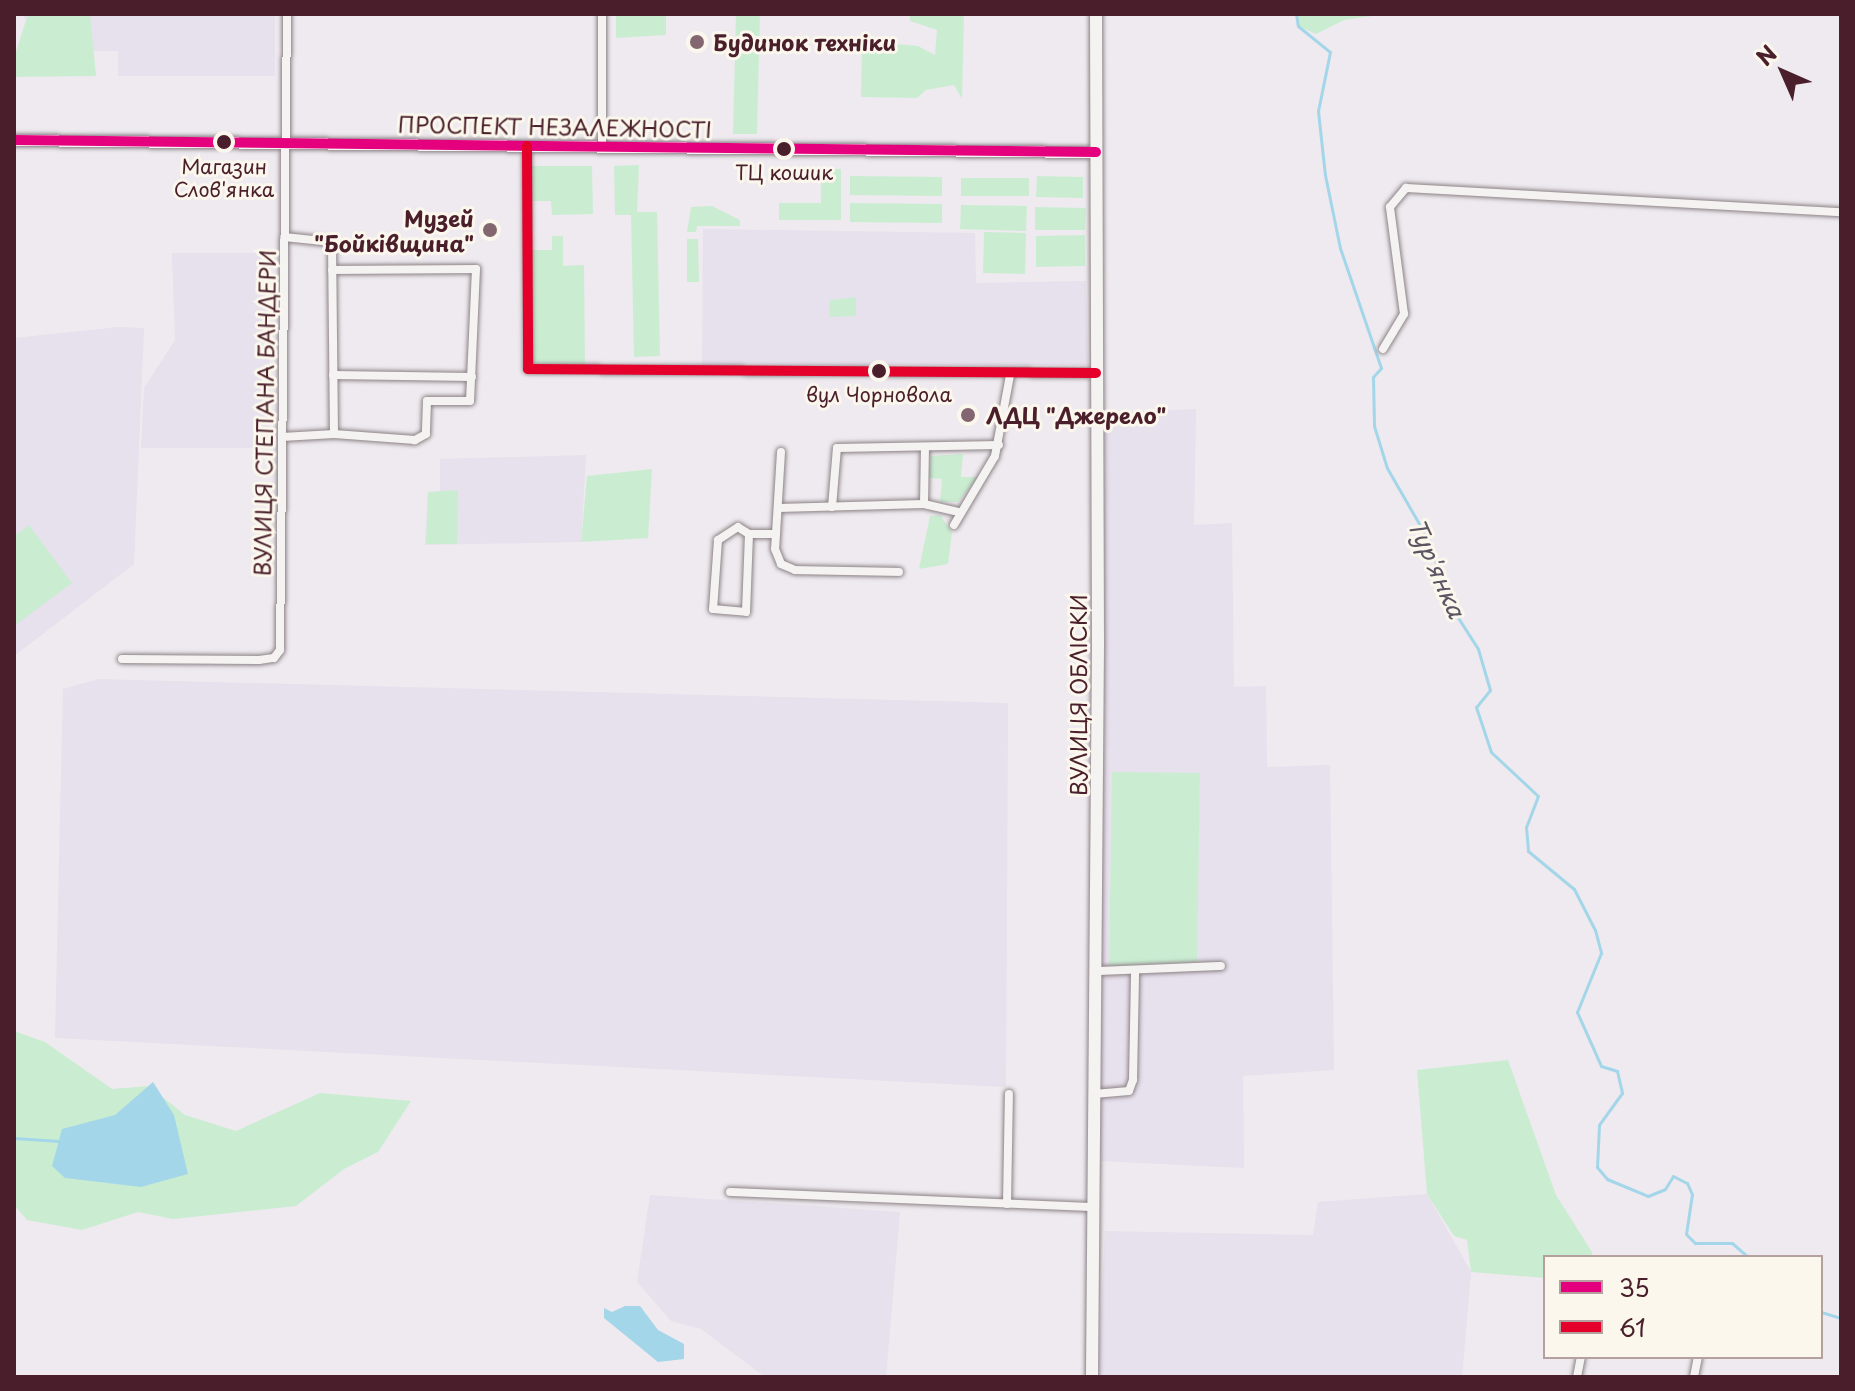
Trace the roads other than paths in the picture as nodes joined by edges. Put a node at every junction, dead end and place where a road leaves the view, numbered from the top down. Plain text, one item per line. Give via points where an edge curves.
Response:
1 (287, 14) edge
2 (602, 14) edge
3 (1096, 14) edge
4 (14, 140) edge
5 (286, 142) junction
6 (527, 146) junction
7 (602, 147) junction
8 (1096, 152) junction
9 (1841, 212) edge
10 (284, 237) junction
11 (332, 270) junction
12 (1383, 349) dead end
13 (1096, 373) junction
14 (333, 375) junction
15 (1010, 375) junction
16 (472, 377) junction
17 (334, 434) junction
18 (282, 437) junction
19 (999, 445) junction
20 (925, 447) junction
21 (781, 452) dead end
22 (924, 504) junction
23 (832, 507) junction
24 (778, 508) junction
25 (959, 512) junction
26 (954, 525) dead end
27 (749, 534) junction
28 (776, 534) junction
29 (899, 572) dead end
30 (122, 659) dead end
31 (1221, 966) dead end
32 (1097, 971) junction
33 (1135, 973) junction
34 (1009, 1094) dead end
35 (1094, 1094) junction
36 (730, 1192) dead end
37 (1007, 1204) junction
38 (1093, 1207) junction
39 (1092, 1377) edge

1 - 5 street, ВУЛИЦЯ СТЕПАНА БАНДЕРИ
2 - 7 street
3 - 8 main road, ВУЛИЦЯ ОБЛІСКИ
4 - 5 main road, ПРОСПЕКТ НЕЗАЛЕЖНОСТІ
5 - 6 main road, ПРОСПЕКТ НЕЗАЛЕЖНОСТІ
5 - 10 street, ВУЛИЦЯ СТЕПАНА БАНДЕРИ
6 - 7 main road, ПРОСПЕКТ НЕЗАЛЕЖНОСТІ
6 - 15 street via 528,369
7 - 8 main road, ПРОСПЕКТ НЕЗАЛЕЖНОСТІ
8 - 13 main road, ВУЛИЦЯ ОБЛІСКИ
9 - 12 street via 1406,188 1390,207 1404,314
10 - 11 street via 332,242
10 - 18 street, ВУЛИЦЯ СТЕПАНА БАНДЕРИ
11 - 14 street
11 - 16 street via 476,269
13 - 15 street
13 - 32 main road, ВУЛИЦЯ ОБЛІСКИ
14 - 16 street
14 - 17 street
15 - 19 street
16 - 17 street via 470,401 427,401 426,434 415,440
17 - 18 street
18 - 30 street, ВУЛИЦЯ СТЕПАНА БАНДЕРИ via 280,650 274,658 259,660
19 - 20 street
19 - 25 street via 991,468
20 - 22 street
20 - 23 street via 837,448
21 - 24 street
22 - 23 street
22 - 25 street
23 - 24 street
24 - 28 street
25 - 26 street
27 - 27 street via 746,612 713,609 718,540 738,527
27 - 28 street
28 - 29 street via 777,559 789,569
31 - 33 street
32 - 33 street
32 - 35 main road, ВУЛИЦЯ ОБЛІСКИ
33 - 35 street via 1133,1080 1129,1091
34 - 37 street
35 - 38 main road, ВУЛИЦЯ ОБЛІСКИ
36 - 37 street
37 - 38 street
38 - 39 main road, ВУЛИЦЯ ОБЛІСКИ

